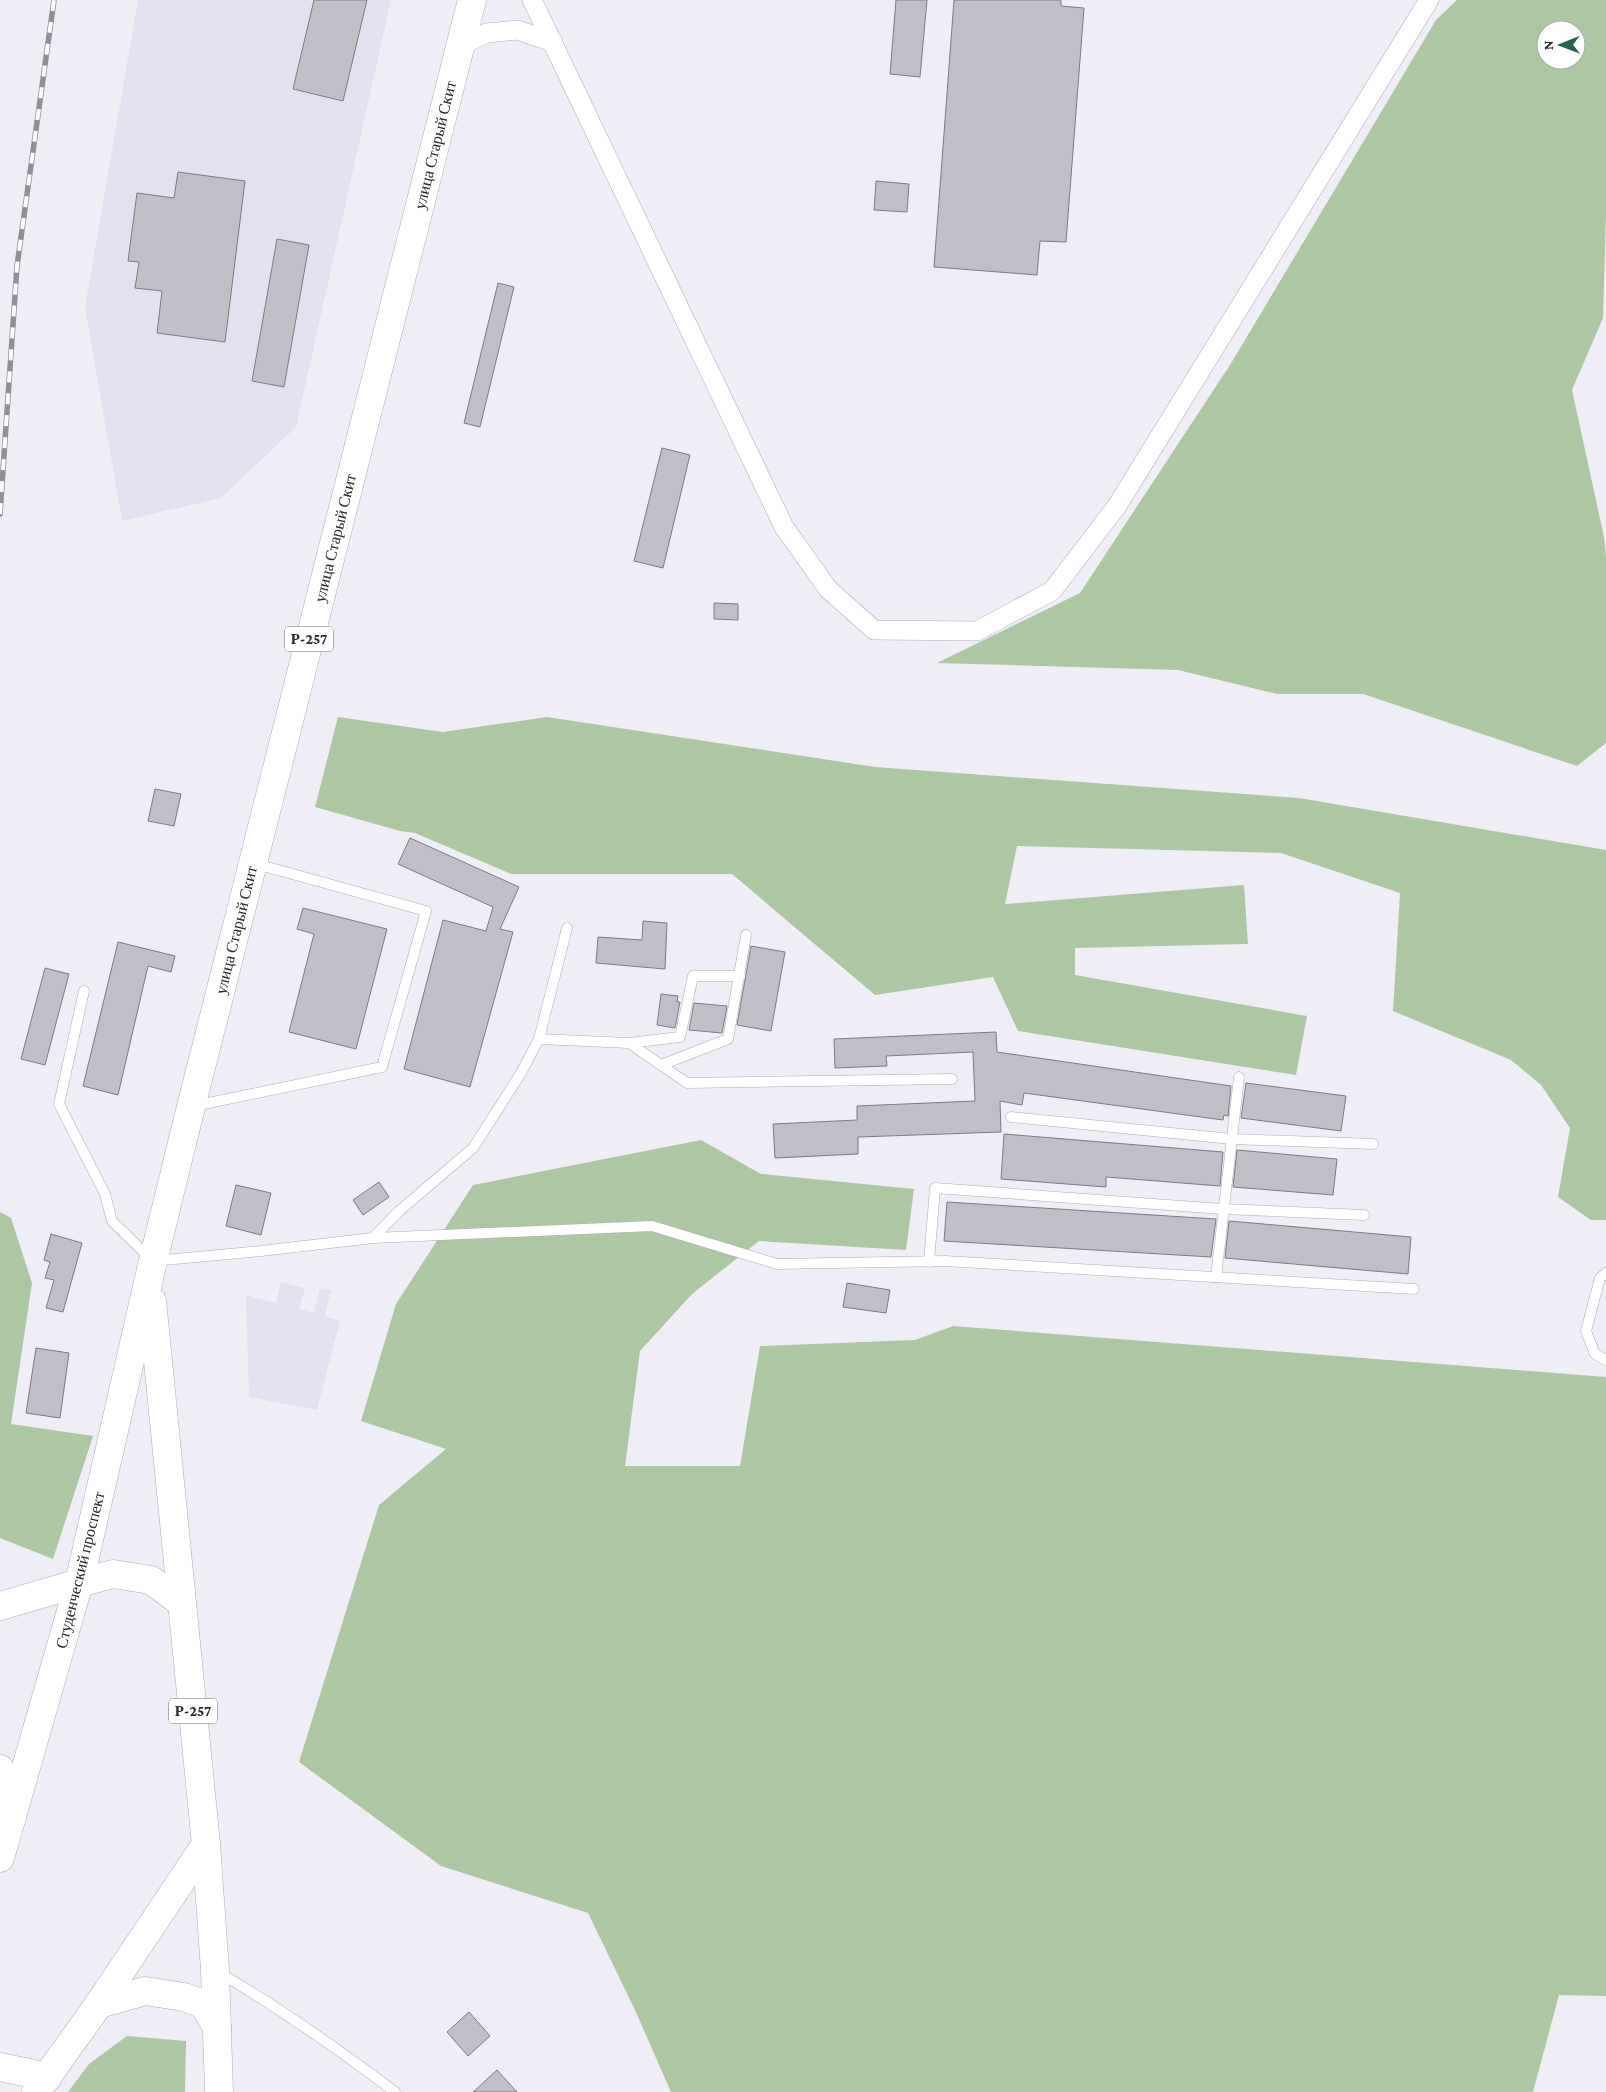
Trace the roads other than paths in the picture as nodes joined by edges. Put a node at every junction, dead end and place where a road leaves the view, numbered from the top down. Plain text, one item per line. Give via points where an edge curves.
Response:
1 (472, 0) edge
2 (532, 0) edge
3 (1429, 0) edge
4 (553, 42) junction
5 (460, 45) junction
6 (252, 863) junction
7 (567, 928) dead end
8 (746, 936) dead end
9 (740, 976) junction
10 (84, 991) dead end
11 (539, 1040) junction
12 (629, 1043) junction
13 (661, 1065) junction
14 (1239, 1077) dead end
15 (952, 1080) dead end
16 (191, 1107) junction
17 (1011, 1117) dead end
18 (1232, 1139) junction
19 (1373, 1144) dead end
20 (1223, 1209) junction
21 (1364, 1215) dead end
22 (373, 1238) junction
23 (929, 1262) junction
24 (152, 1270) junction
25 (1606, 1273) edge
26 (1216, 1277) junction
27 (1414, 1289) dead end
28 (1606, 1360) edge
29 (79, 1583) junction
30 (182, 1603) junction
31 (0, 1606) edge
32 (0, 1770) edge
33 (11, 1820) junction
34 (206, 1844) junction
35 (0, 1858) edge
36 (215, 1970) junction
37 (99, 2004) junction
38 (217, 2028) junction
39 (0, 2067) edge
40 (42, 2084) edge
41 (219, 2092) edge
42 (395, 2092) edge

1 - 5 main road, улица Старый Скит / Р-257
2 - 4 street
3 - 4 street via 1116,506 1052,591 977,631 874,630 828,589 784,528
4 - 5 street via 517,30 487,32
5 - 6 main road, улица Старый Скит / Р-257
6 - 16 main road, улица Старый Скит / Р-257
6 - 16 lane via 426,912 382,1066
7 - 11 lane
8 - 9 lane
9 - 12 lane via 694,976 680,1037
9 - 13 lane via 728,1039
10 - 24 lane via 59,1104 104,1194 112,1221
11 - 12 lane
11 - 22 lane via 473,1148 398,1212
12 - 13 lane
13 - 15 lane via 687,1083
14 - 18 lane
16 - 24 main road, улица Старый Скит / Р-257
17 - 18 lane
18 - 19 lane
18 - 20 lane
20 - 21 lane
20 - 23 lane via 935,1188
20 - 26 lane
22 - 23 lane via 652,1226 777,1264
22 - 24 lane via 261,1251
23 - 26 lane
24 - 29 main road, Студенческий проспект / Р-257
24 - 30 main road, Р-257
25 - 28 lane via 1600,1278 1586,1331 1595,1354
26 - 27 lane
29 - 30 main road via 113,1574 151,1580
29 - 31 main road
29 - 33 main road, Студенческий проспект / Р-257
30 - 34 main road, Р-257
32 - 33 main road
33 - 35 main road, Студенческий проспект / Р-257
34 - 36 main road
34 - 37 main road
36 - 38 main road
36 - 42 lane via 323,2038
37 - 38 main road via 145,1991 184,1997 203,2004
37 - 40 main road
38 - 41 main road
39 - 40 main road

